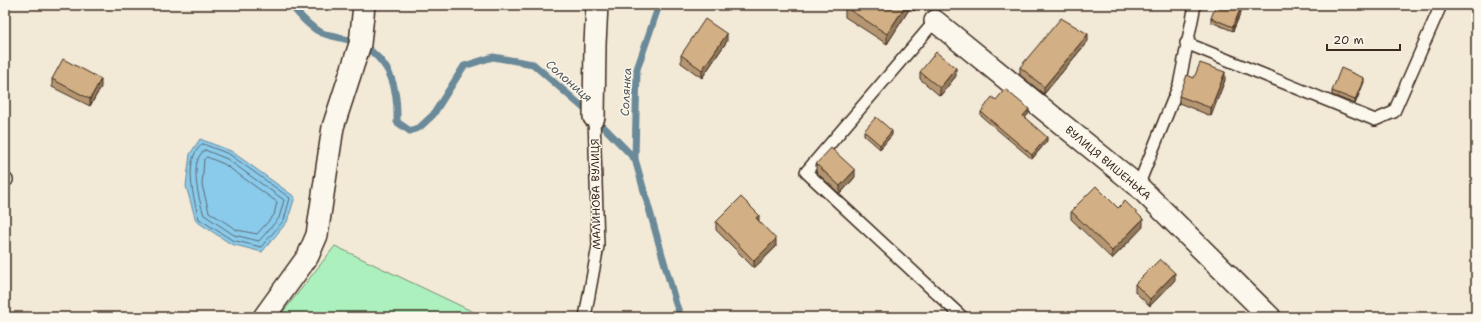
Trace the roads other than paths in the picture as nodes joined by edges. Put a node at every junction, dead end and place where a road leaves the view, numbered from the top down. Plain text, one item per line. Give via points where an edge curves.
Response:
1 (364, 5) edge
2 (597, 5) edge
3 (1195, 5) edge
4 (1441, 5) edge
5 (935, 21) joint
6 (1186, 43) junction
7 (594, 117) joint
8 (1138, 186) junction
9 (264, 317) edge
10 (585, 317) edge
11 (962, 317) edge
12 (1270, 317) edge

1 - 9 street via 360,44 333,127 317,236 308,256
2 - 7 street
3 - 6 lane
4 - 6 lane via 1394,112 1375,120
5 - 8 street, ВУЛИЦЯ ВИШЕНЬКА
5 - 11 lane via 806,172
6 - 8 lane via 1179,85
7 - 10 lane, МАЛИНОВА ВУЛИЦЯ via 598,246
8 - 12 street, ВУЛИЦЯ ВИШЕНЬКА

